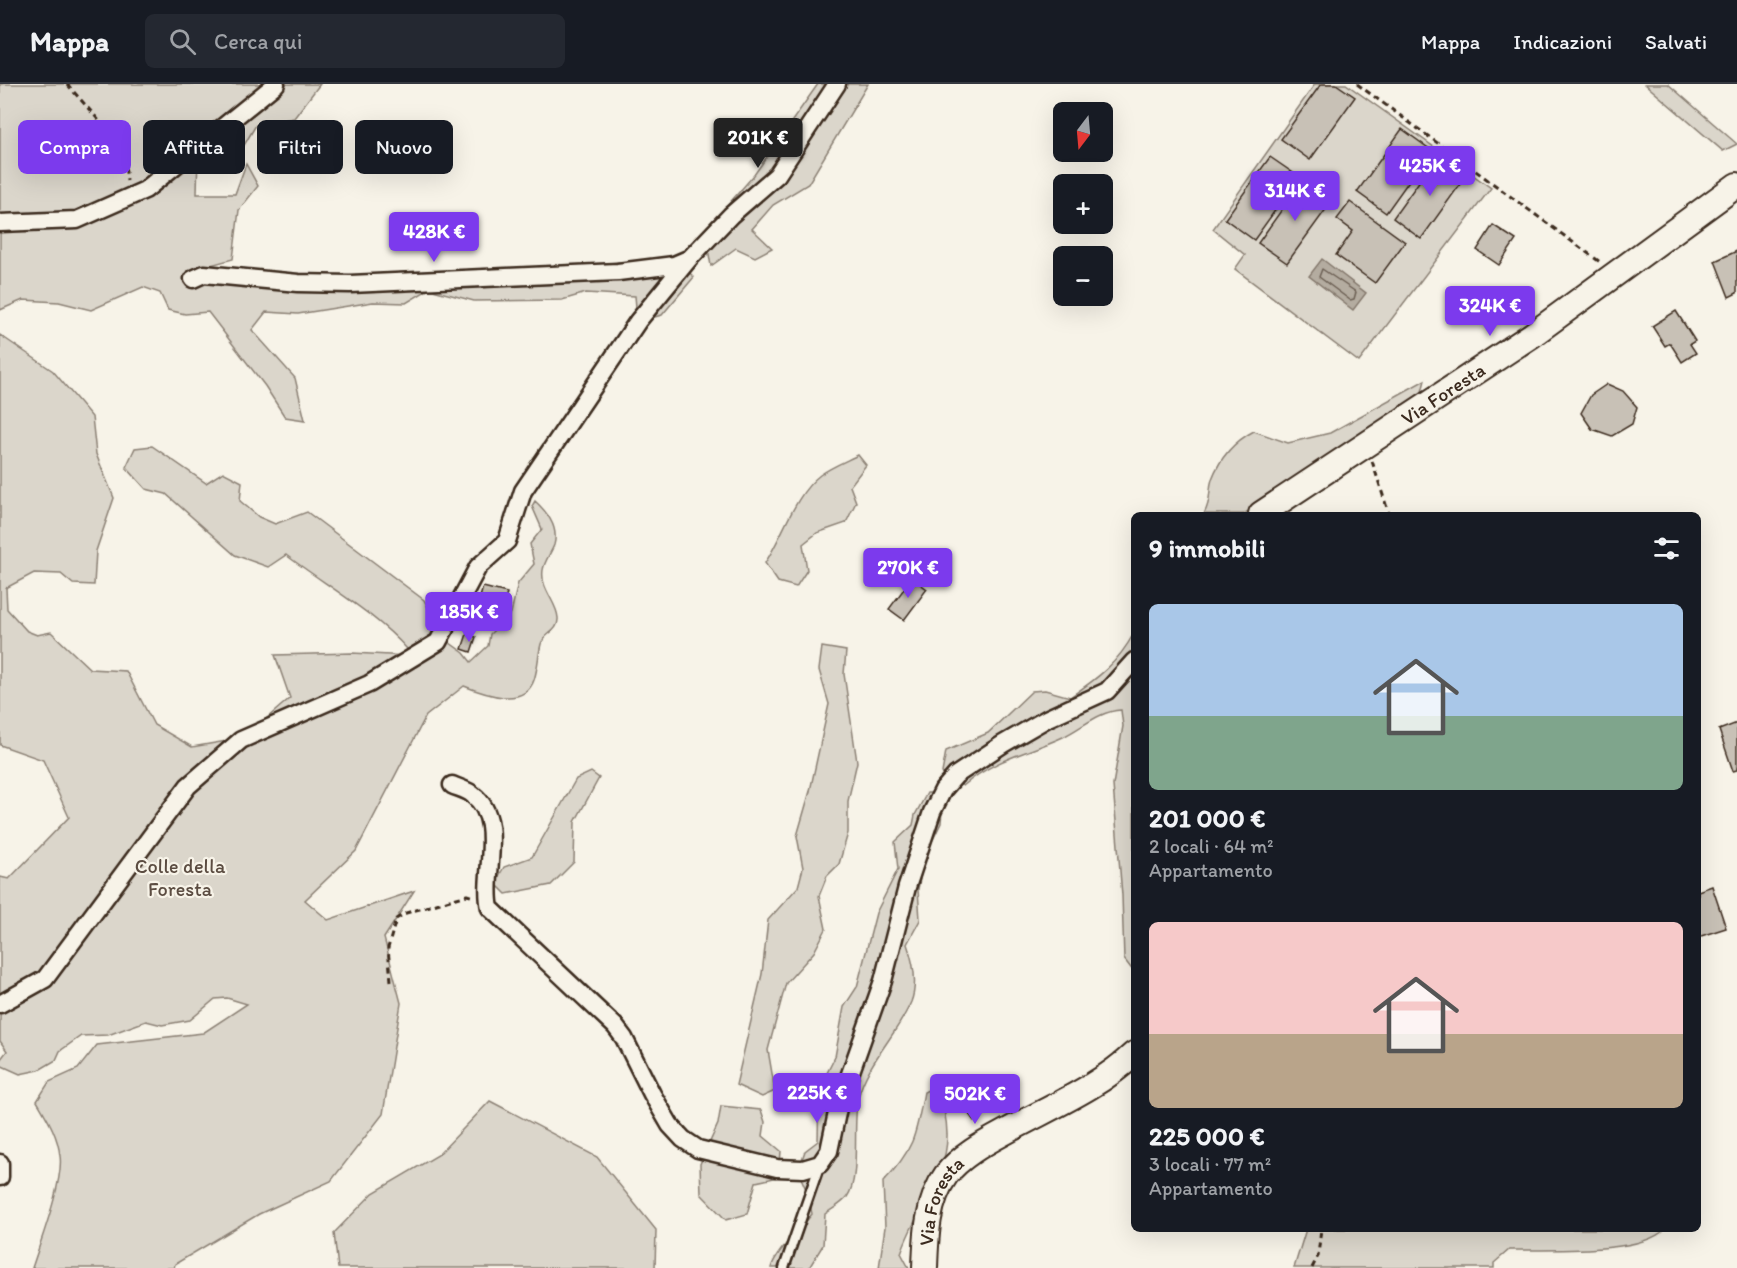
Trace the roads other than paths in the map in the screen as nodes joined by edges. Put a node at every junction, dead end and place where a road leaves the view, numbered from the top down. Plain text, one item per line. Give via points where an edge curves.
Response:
1 (276, 84) edge
2 (837, 84) edge
3 (1737, 185) edge
4 (0, 223) edge
5 (689, 259) junction
6 (193, 279) dead end
7 (1264, 512) edge
8 (1131, 664) edge
9 (452, 785) dead end
10 (0, 1004) edge
11 (1131, 1056) edge
12 (0, 1163) edge
13 (820, 1164) junction
14 (0, 1177) edge
15 (784, 1268) edge
16 (925, 1268) edge

1 - 4 street via 145,190 77,220
2 - 5 street via 777,175
3 - 7 main road, Via Foresta via 1532,335
5 - 6 street via 674,265 618,272 450,280 298,283 204,274
5 - 10 street via 638,321 571,416 523,491 507,541 478,567 438,642 369,684 241,740 188,786 45,979
8 - 13 street via 1107,691 1003,744 956,775 943,790 907,886 883,981 838,1108 829,1151
9 - 13 street via 474,795 490,824 490,908 615,1026 670,1125 698,1149 777,1168 803,1169
11 - 16 main road, Via Foresta via 1102,1080 990,1141 946,1175 931,1206
12 - 14 street
13 - 15 lane

